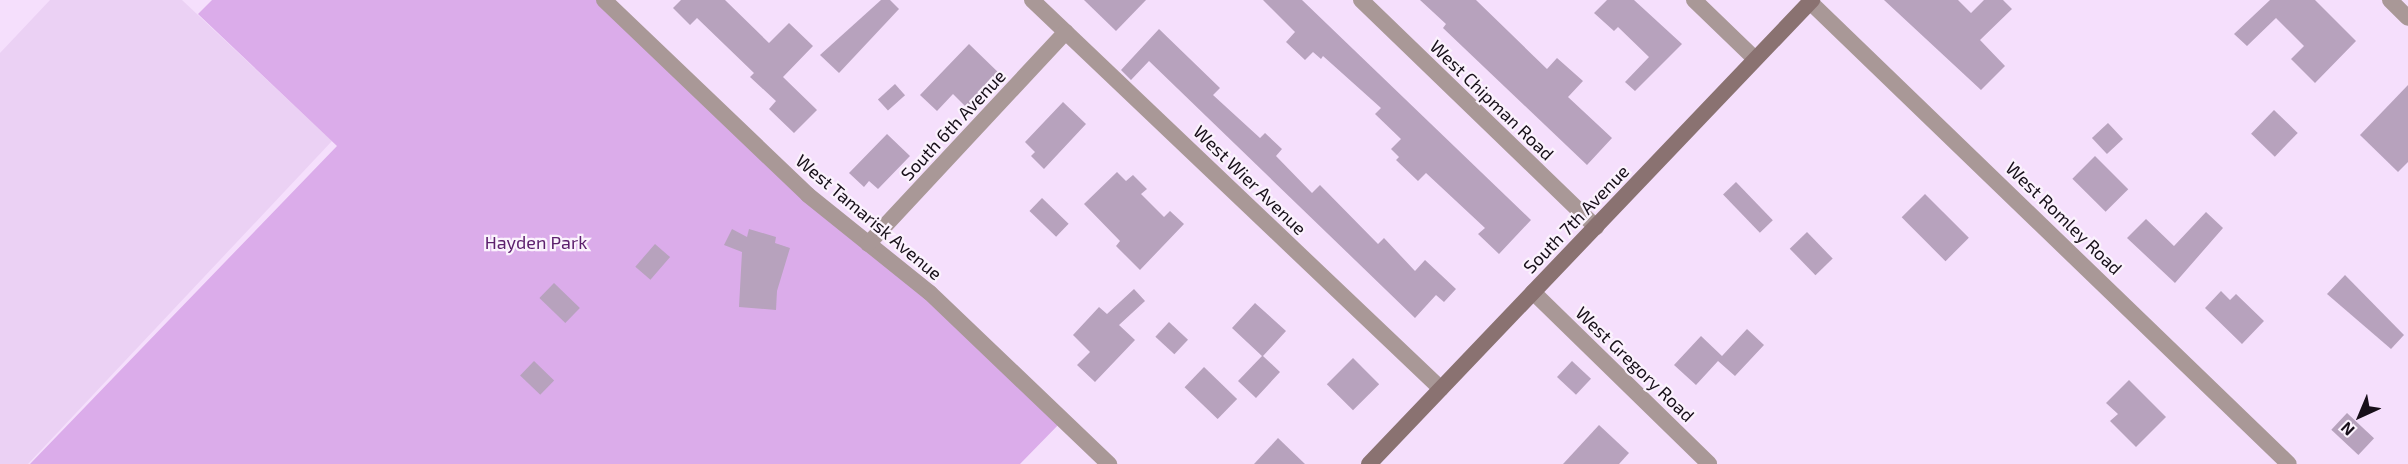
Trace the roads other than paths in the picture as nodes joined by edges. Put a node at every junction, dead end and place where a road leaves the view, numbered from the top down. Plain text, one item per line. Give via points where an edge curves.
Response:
1 (604, 0) edge
2 (1032, 0) edge
3 (1361, 0) edge
4 (1695, 0) edge
5 (2390, 0) edge
6 (1811, 1) edge
7 (2408, 18) edge
8 (1066, 32) junction
9 (1755, 59) junction
10 (1596, 227) junction
11 (868, 244) junction
12 (1533, 292) junction
13 (1441, 390) junction
14 (1109, 464) edge
15 (1369, 464) edge
16 (1709, 464) edge
17 (2289, 464) edge

1 - 11 street, West Tamarisk Avenue via 808,195
2 - 8 street, West Wier Avenue
3 - 10 street, West Chipman Road
4 - 9 street
5 - 7 street
6 - 9 main road, South 7th Avenue
6 - 17 street, West Romley Road
8 - 11 street, South 6th Avenue
8 - 13 street, West Wier Avenue
9 - 10 main road, South 7th Avenue
10 - 12 main road, South 7th Avenue
11 - 14 street, West Tamarisk Avenue via 930,293
12 - 13 main road, South 7th Avenue
12 - 16 street, West Gregory Road
13 - 15 main road, South 7th Avenue

